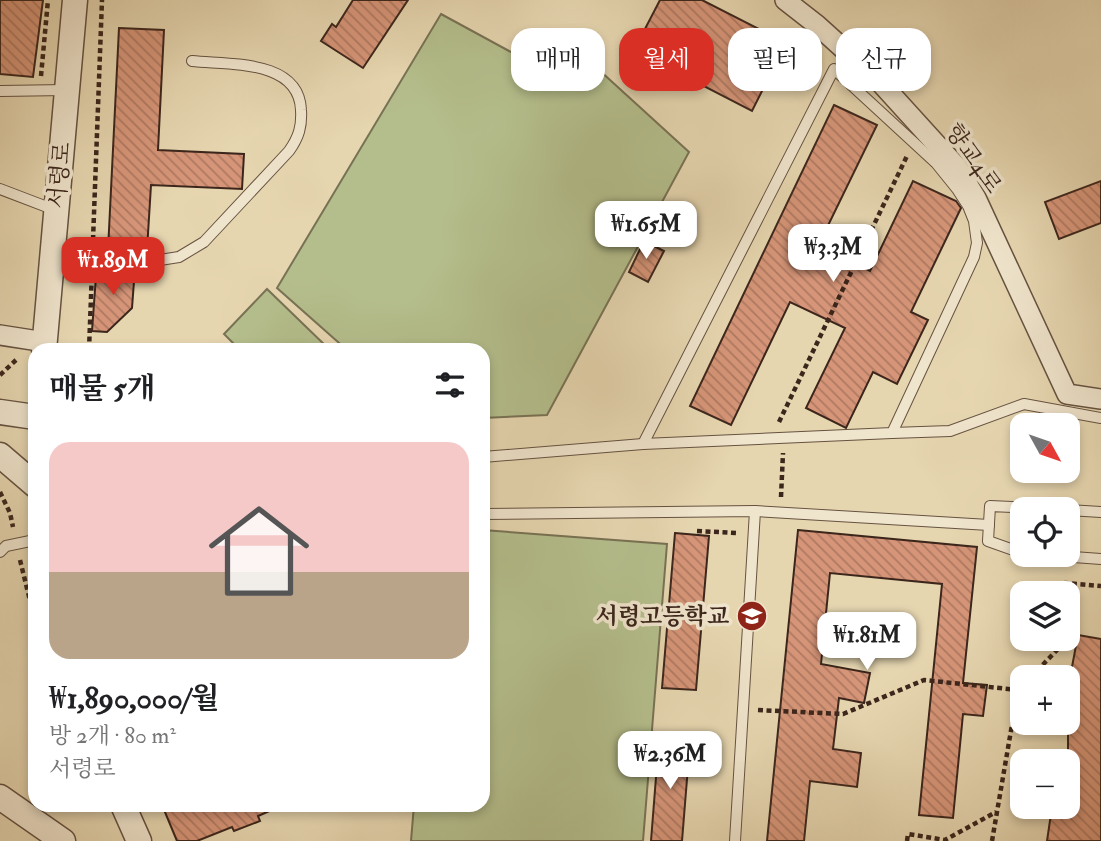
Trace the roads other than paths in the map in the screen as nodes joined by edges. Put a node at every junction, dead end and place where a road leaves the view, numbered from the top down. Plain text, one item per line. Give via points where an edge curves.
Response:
1 (75, 0) edge
2 (785, 0) edge
3 (192, 61) dead end
4 (67, 90) junction
5 (0, 91) edge
6 (0, 190) edge
7 (56, 211) junction
8 (52, 252) junction
9 (0, 335) edge
10 (32, 343) edge
11 (44, 343) edge
12 (1101, 399) edge
13 (0, 412) edge
14 (28, 416) edge
15 (1101, 418) edge
16 (892, 433) junction
17 (643, 444) junction
18 (0, 455) edge
19 (490, 456) edge
20 (28, 479) edge
21 (1010, 507) edge
22 (755, 511) junction
23 (1080, 511) edge
24 (1101, 512) edge
25 (490, 514) edge
26 (989, 525) junction
27 (28, 541) edge
28 (1010, 549) edge
29 (0, 552) edge
30 (1080, 557) edge
31 (1101, 559) edge
32 (0, 797) edge
33 (126, 812) edge
34 (63, 841) edge
35 (139, 841) edge
36 (735, 841) edge

1 - 4 street, 서령로
2 - 12 street, 향교4로 via 879,81 957,167 1068,394
3 - 8 lane via 282,74 301,105 302,122 295,142 204,242 179,257 156,262
4 - 5 lane
4 - 7 street, 서령로
6 - 7 lane
7 - 8 street, 서령로
8 - 11 street, 서령로
9 - 10 street
13 - 14 street
15 - 16 lane via 1024,404 950,431
16 - 17 lane
16 - 17 lane via 974,257 974,221 964,198 942,169 834,69
17 - 19 lane
18 - 20 street
21 - 26 lane via 990,506
22 - 25 lane
22 - 26 lane
22 - 36 lane
23 - 24 lane
26 - 28 lane via 988,541
27 - 29 lane via 6,545
30 - 31 lane
32 - 34 street
33 - 35 street

